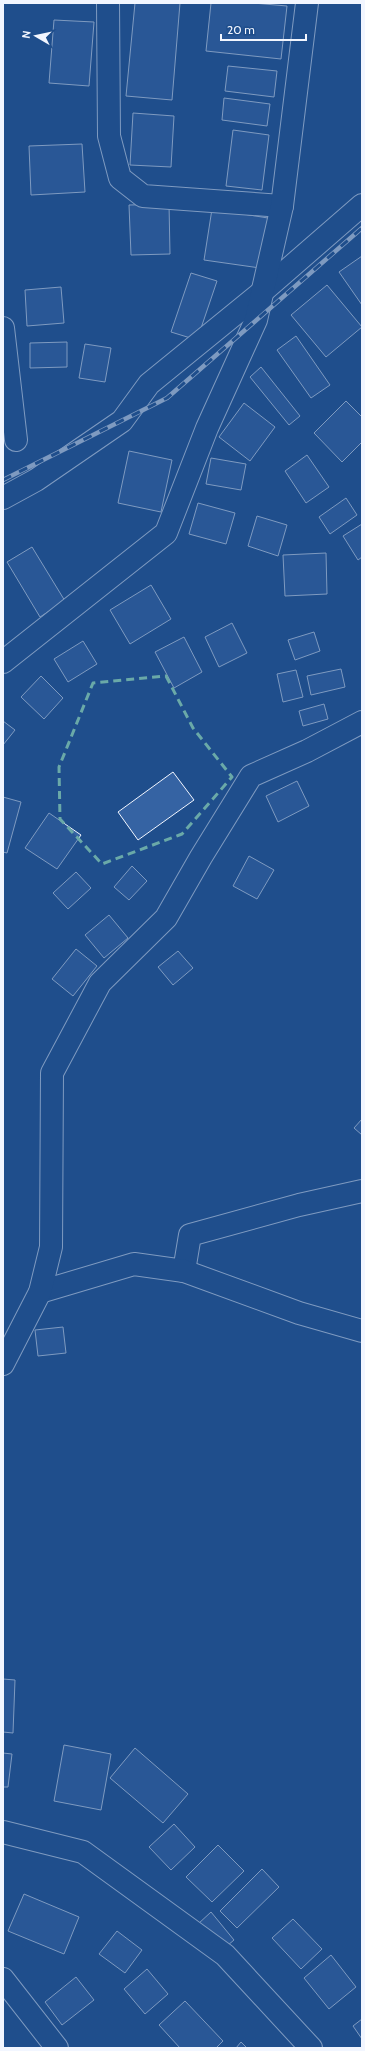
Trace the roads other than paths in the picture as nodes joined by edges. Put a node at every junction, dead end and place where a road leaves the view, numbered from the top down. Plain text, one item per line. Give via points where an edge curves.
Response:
1 (108, 3) edge
2 (307, 3) edge
3 (362, 205) edge
4 (282, 206) junction
5 (262, 292) junction
6 (3, 328) edge
7 (16, 440) dead end
8 (3, 498) edge
9 (3, 662) edge
10 (362, 722) edge
11 (362, 1191) edge
12 (184, 1271) junction
13 (40, 1292) junction
14 (362, 1331) edge
15 (3, 1364) edge
16 (3, 1832) edge
17 (3, 1979) edge
18 (10, 1997) edge
19 (57, 2048) edge
20 (311, 2048) edge

1 - 4 street via 109,136 120,178 143,196
2 - 4 street
3 - 5 street
4 - 5 street
5 - 8 street via 149,384 122,421 36,480
5 - 9 street via 256,320 207,428 166,533
6 - 7 street
10 - 13 street via 307,751 251,776 166,918 100,983 52,1073 51,1247
11 - 12 street via 299,1205 190,1235
12 - 13 street via 134,1264
12 - 14 street via 299,1313
13 - 15 street
16 - 20 street via 83,1852 225,1955
17 - 18 street
18 - 19 street

